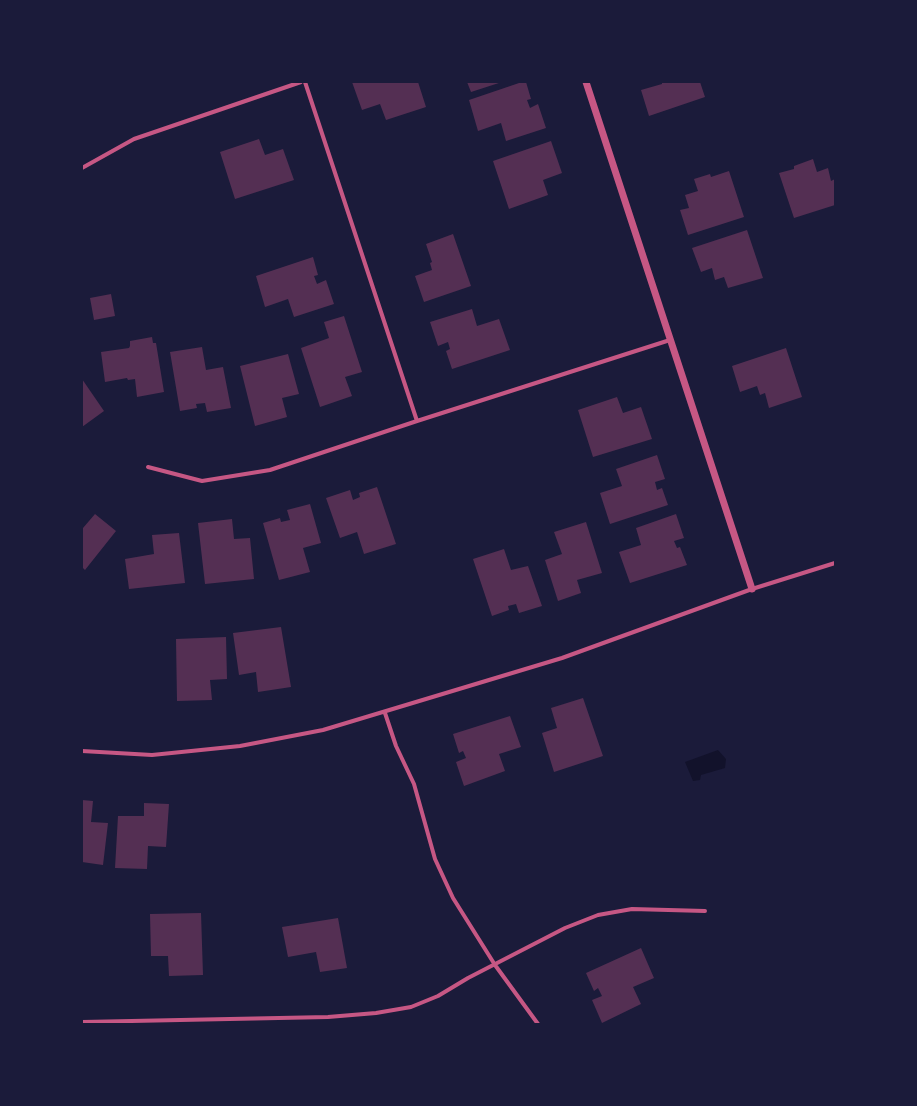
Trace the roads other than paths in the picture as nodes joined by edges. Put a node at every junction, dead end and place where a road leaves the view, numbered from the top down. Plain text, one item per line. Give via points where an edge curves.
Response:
1 (301, 82) edge
2 (305, 82) edge
3 (586, 82) edge
4 (82, 168) edge
5 (670, 340) junction
6 (417, 421) junction
7 (148, 467) dead end
8 (835, 563) edge
9 (752, 589) junction
10 (385, 713) junction
11 (82, 751) edge
12 (705, 911) dead end
13 (495, 965) junction
14 (282, 1018) junction
15 (82, 1022) edge
16 (282, 1024) edge
17 (538, 1024) edge

1 - 4 street via 134,139
2 - 6 street
3 - 5 street
5 - 6 street
5 - 9 street
6 - 7 street via 270,470 202,481
8 - 9 street
9 - 10 street via 562,658
10 - 11 street via 323,730 240,746 152,755
10 - 13 street via 396,746 414,784 436,859 453,898
12 - 13 street via 632,909 598,915 565,928
13 - 14 street via 438,996 411,1007 356,1015
13 - 17 street
14 - 15 street
14 - 16 street

